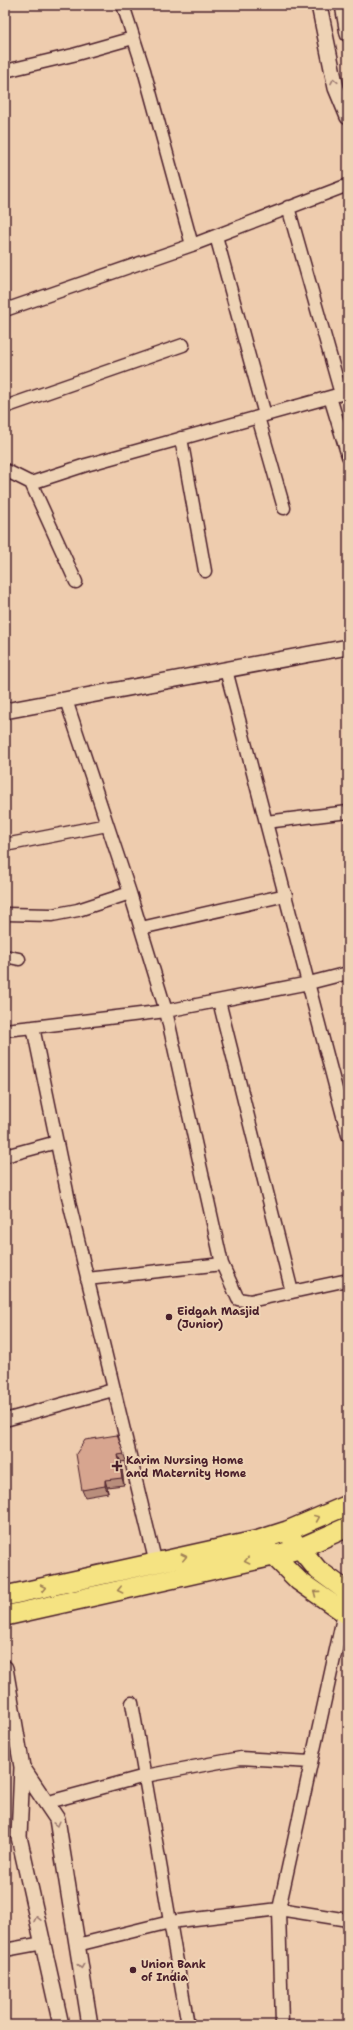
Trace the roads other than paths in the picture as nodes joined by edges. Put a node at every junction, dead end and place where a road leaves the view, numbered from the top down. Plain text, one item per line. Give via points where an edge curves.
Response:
1 (123, 5) edge
2 (320, 5) edge
3 (343, 5) edge
4 (348, 34) edge
5 (134, 38) junction
6 (5, 71) edge
7 (348, 117) edge
8 (348, 186) edge
9 (288, 207) junction
10 (216, 236) junction
11 (192, 245) junction
12 (5, 310) edge
13 (183, 345) dead end
14 (340, 395) edge
15 (5, 407) edge
16 (262, 416) junction
17 (181, 438) junction
18 (348, 456) edge
19 (5, 470) edge
20 (31, 483) junction
21 (284, 508) dead end
22 (205, 571) dead end
23 (76, 582) dead end
24 (348, 647) edge
25 (226, 670) junction
26 (66, 700) junction
27 (5, 711) edge
28 (348, 812) edge
29 (266, 822) junction
30 (107, 825) junction
31 (5, 845) edge
32 (130, 893) junction
33 (286, 895) junction
34 (5, 914) edge
35 (141, 928) junction
36 (5, 956) edge
37 (19, 959) dead end
38 (348, 973) edge
39 (309, 983) junction
40 (219, 1001) junction
41 (166, 1011) junction
42 (33, 1027) junction
43 (5, 1030) edge
44 (348, 1135) edge
45 (57, 1142) junction
46 (5, 1156) edge
47 (222, 1264) junction
48 (87, 1279) junction
49 (348, 1280) edge
50 (292, 1292) junction
51 (113, 1390) junction
52 (5, 1420) edge
53 (348, 1505) edge
54 (348, 1527) edge
55 (287, 1531) junction
56 (259, 1540) junction
57 (298, 1549) junction
58 (273, 1556) junction
59 (156, 1564) junction
60 (348, 1592) edge
61 (5, 1596) edge
62 (346, 1614) edge
63 (5, 1616) edge
64 (5, 1668) edge
65 (132, 1703) dead end
66 (311, 1762) junction
67 (22, 1767) junction
68 (145, 1776) junction
69 (45, 1803) junction
70 (279, 1909) junction
71 (348, 1920) edge
72 (170, 1922) junction
73 (43, 1943) junction
74 (77, 1945) junction
75 (5, 1950) edge
76 (61, 2025) edge
77 (90, 2025) edge
78 (188, 2025) edge
79 (282, 2025) edge

1 - 5 street
7 -> 2 street via 336,88
3 - 4 street
5 - 6 street
5 - 11 street
8 - 9 street
9 - 10 street
9 - 14 street
10 - 11 street
10 - 16 street
11 - 12 street
13 - 15 street
14 - 16 street
14 - 18 street
16 - 17 street
16 - 21 street
17 - 20 street via 86,464
17 - 22 street
19 - 20 street
20 - 23 street
24 - 25 street
25 - 26 street
25 - 29 street
26 - 27 street
26 - 30 street
28 - 29 street
29 - 33 street
30 - 31 street
30 - 32 street
32 - 34 street via 78,910 52,915
32 - 35 street
33 - 35 street
33 - 39 street
35 - 41 street
36 - 37 street
38 - 39 street
39 - 40 street
39 - 44 street
40 - 41 street
40 - 50 street
41 - 42 street
41 - 47 street
42 - 43 street
42 - 45 street
45 - 46 street
45 - 48 street
47 - 48 street
47 - 50 street via 238,1299 250,1301
48 - 51 street
49 - 50 street
51 - 52 street
51 - 59 street
55 -> 53 main road
54 - 57 main road
55 - 56 main road
55 - 57 main road
56 - 58 main road
59 -> 56 main road
57 - 58 main road
57 - 60 main road via 318,1570
62 -> 58 main road via 299,1580
58 -> 63 main road
61 -> 59 main road
62 - 66 street
64 - 67 street
65 - 68 street
66 - 68 street via 241,1758
66 - 70 street
67 - 69 street
73 -> 67 street via 19,1837
68 - 69 street
68 - 72 street
69 -> 74 street via 57,1819
70 - 71 street
70 - 72 street
70 - 79 street
72 - 74 street
72 - 78 street
73 - 75 street
73 - 76 street
74 -> 77 street

